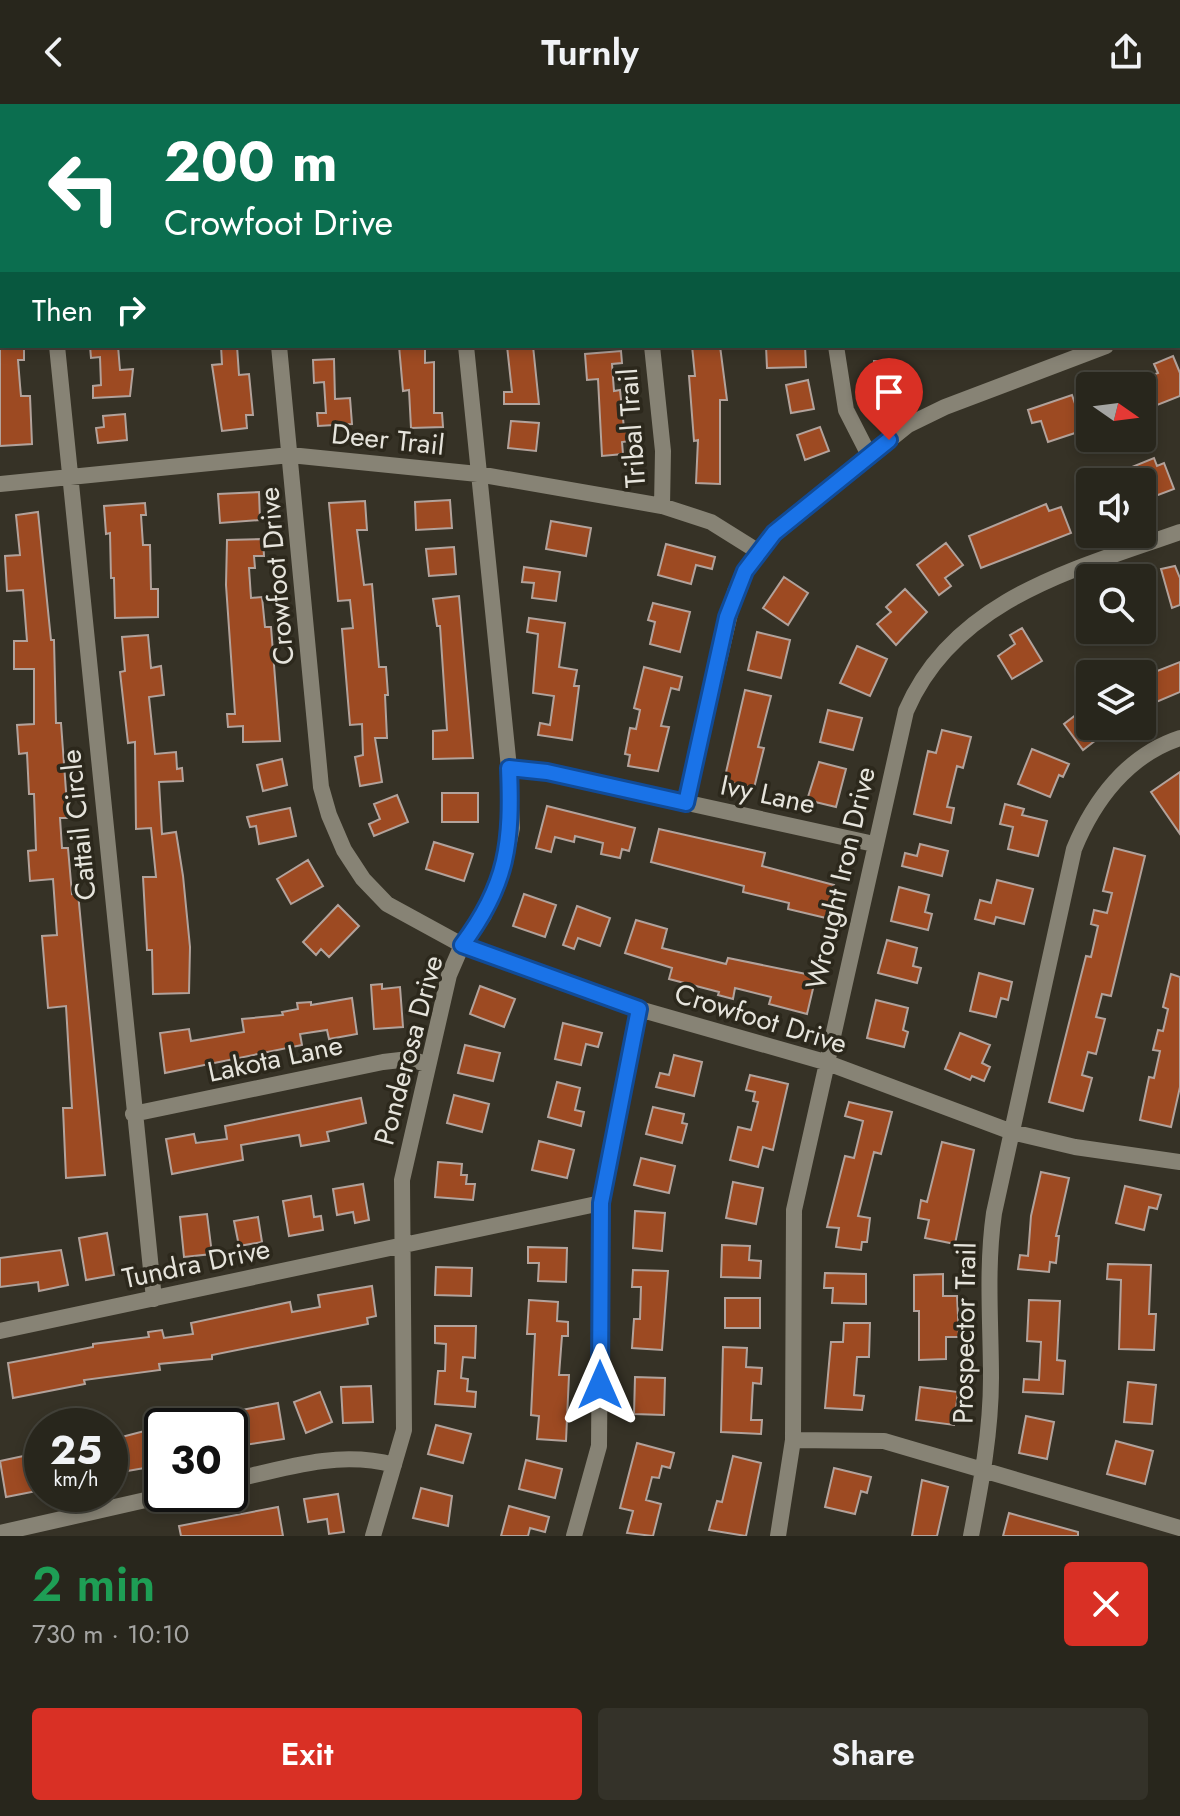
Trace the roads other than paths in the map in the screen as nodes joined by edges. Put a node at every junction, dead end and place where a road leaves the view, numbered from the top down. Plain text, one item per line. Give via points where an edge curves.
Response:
1 (57, 348) edge
2 (279, 348) edge
3 (466, 348) edge
4 (652, 348) edge
5 (836, 348) edge
6 (1101, 348) edge
7 (290, 455) junction
8 (869, 455) junction
9 (478, 474) junction
10 (69, 475) junction
11 (0, 484) edge
12 (662, 506) junction
13 (1180, 532) edge
14 (759, 552) junction
15 (1180, 738) edge
16 (509, 768) junction
17 (686, 803) junction
18 (874, 844) junction
19 (462, 945) junction
20 (639, 1009) junction
21 (825, 1062) junction
22 (427, 1064) junction
23 (133, 1114) junction
24 (1012, 1132) junction
25 (1180, 1162) edge
26 (601, 1203) junction
27 (404, 1244) junction
28 (154, 1299) junction
29 (0, 1331) edge
30 (793, 1440) junction
31 (394, 1465) junction
32 (984, 1470) junction
33 (248, 1477) edge
34 (144, 1500) edge
35 (1179, 1523) edge
36 (0, 1533) edge
37 (373, 1536) edge
38 (574, 1536) edge
39 (778, 1536) edge
40 (971, 1536) edge

1 - 10 street, Cattail Circle
2 - 7 street, Crowfoot Drive
3 - 9 street, Ponderosa Drive
4 - 12 street, Tribal Trail via 663,451
5 - 8 street via 846,410
6 - 8 street via 945,407 908,425
7 - 9 street, Deer Trail
7 - 10 street, Deer Trail
7 - 19 street, Crowfoot Drive via 321,787 329,815 344,850 387,904
8 - 14 street via 774,533
9 - 12 street, Deer Trail
9 - 16 street, Ponderosa Drive
10 - 11 street, Deer Trail
10 - 23 street, Cattail Circle
12 - 14 street, Deer Trail via 711,522
13 - 18 street, Wrought Iron Drive via 1044,579 1010,596 953,641 918,685 906,711
14 - 17 street via 745,571 727,617
15 - 24 street, Prospector Trail via 1137,761 1113,783 1084,824 1074,849
16 - 17 street, Ivy Lane
16 - 19 street, Ponderosa Drive via 512,828 505,860 484,915
17 - 18 street, Ivy Lane
18 - 21 street, Wrought Iron Drive
19 - 20 street, Crowfoot Drive
19 - 22 street, Ponderosa Drive via 449,975
20 - 21 street, Crowfoot Drive
20 - 26 street
21 - 24 street, Crowfoot Drive
21 - 30 street, Wrought Iron Drive via 794,1210
22 - 23 street, Lakota Lane via 409,1059 383,1062
22 - 27 street, Ponderosa Drive via 402,1180
23 - 28 street, Cattail Circle
24 - 25 street, Crowfoot Drive
24 - 32 street, Prospector Trail via 989,1246 991,1379
26 - 27 street, Tundra Drive
26 - 38 street via 599,1446
27 - 28 street, Tundra Drive
27 - 31 street, Ponderosa Drive via 404,1430
28 - 29 street, Tundra Drive
30 - 32 street via 884,1441
30 - 39 street, Wrought Iron Drive
31 - 33 street via 368,1458 331,1458
31 - 37 street, Ponderosa Drive
32 - 35 street
32 - 40 street, Prospector Trail
34 - 36 street

